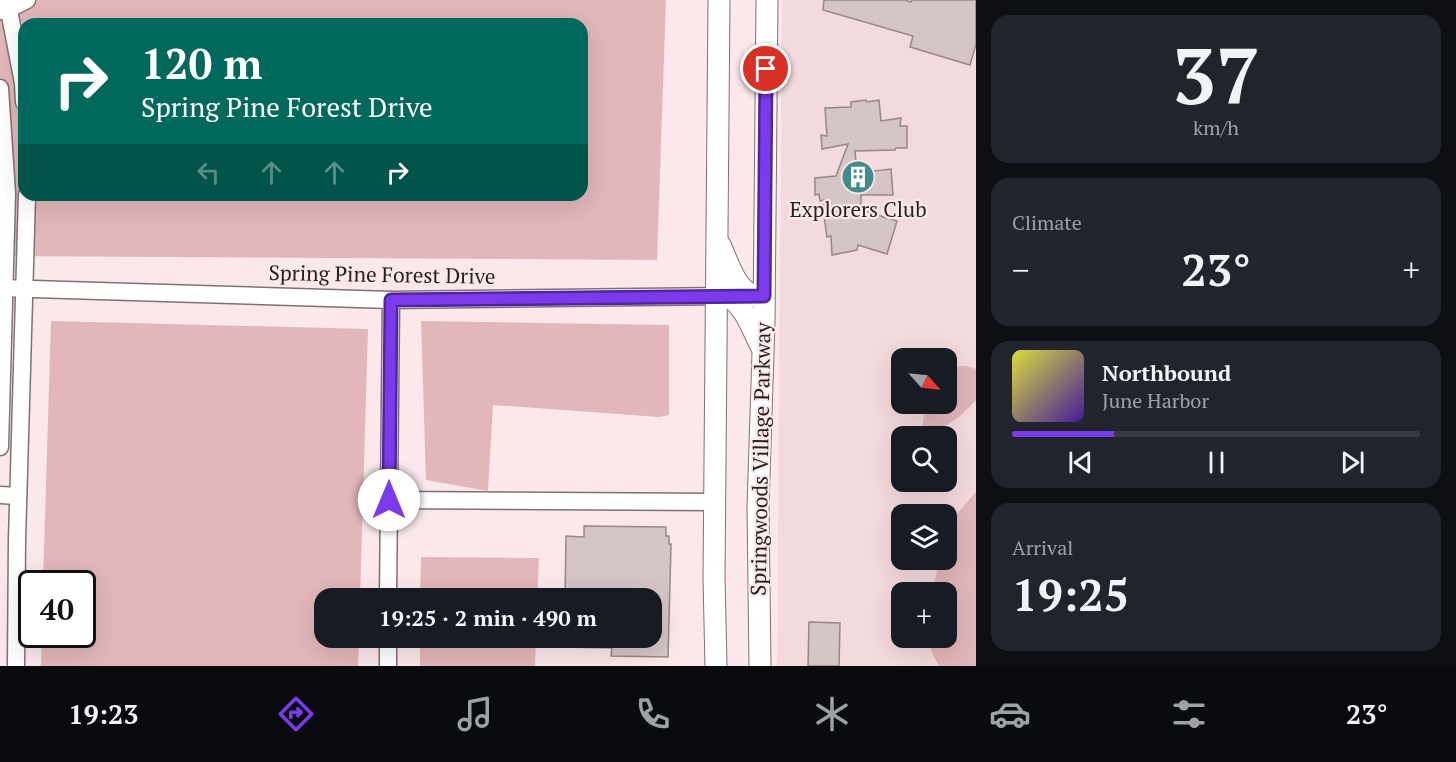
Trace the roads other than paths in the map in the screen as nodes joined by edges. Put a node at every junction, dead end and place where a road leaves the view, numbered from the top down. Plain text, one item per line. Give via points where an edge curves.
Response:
1 (27, 0) edge
2 (719, 0) edge
3 (767, 0) edge
4 (6, 7) edge
5 (18, 61) edge
6 (0, 88) edge
7 (27, 201) edge
8 (718, 239) junction
9 (3, 288) edge
10 (23, 289) junction
11 (722, 296) junction
12 (759, 296) junction
13 (391, 300) junction
14 (763, 350) junction
15 (0, 447) edge
16 (0, 495) edge
17 (18, 495) junction
18 (389, 500) junction
19 (715, 502) junction
20 (388, 588) edge
21 (388, 648) edge
22 (16, 666) edge
23 (388, 666) edge
24 (716, 666) edge
25 (760, 666) edge

1 - 4 street
2 - 8 main road
3 - 12 main road, Springwoods Village Parkway
4 - 5 street
6 - 9 street via 7,193
7 - 10 street
8 - 11 main road
8 - 12 main road via 737,282 744,291
9 - 10 street, Spring Pine Forest Drive
9 - 15 street
10 - 13 street, Spring Pine Forest Drive
10 - 17 street
11 - 12 street, Spring Pine Forest Drive
11 - 13 street, Spring Pine Forest Drive
11 - 14 main road via 735,300 742,309
11 - 19 main road
12 - 14 main road, Springwoods Village Parkway
13 - 18 street
14 - 25 main road, Springwoods Village Parkway via 758,507
16 - 17 street
17 - 22 street
18 - 19 street
18 - 20 street
19 - 24 main road
21 - 23 street

